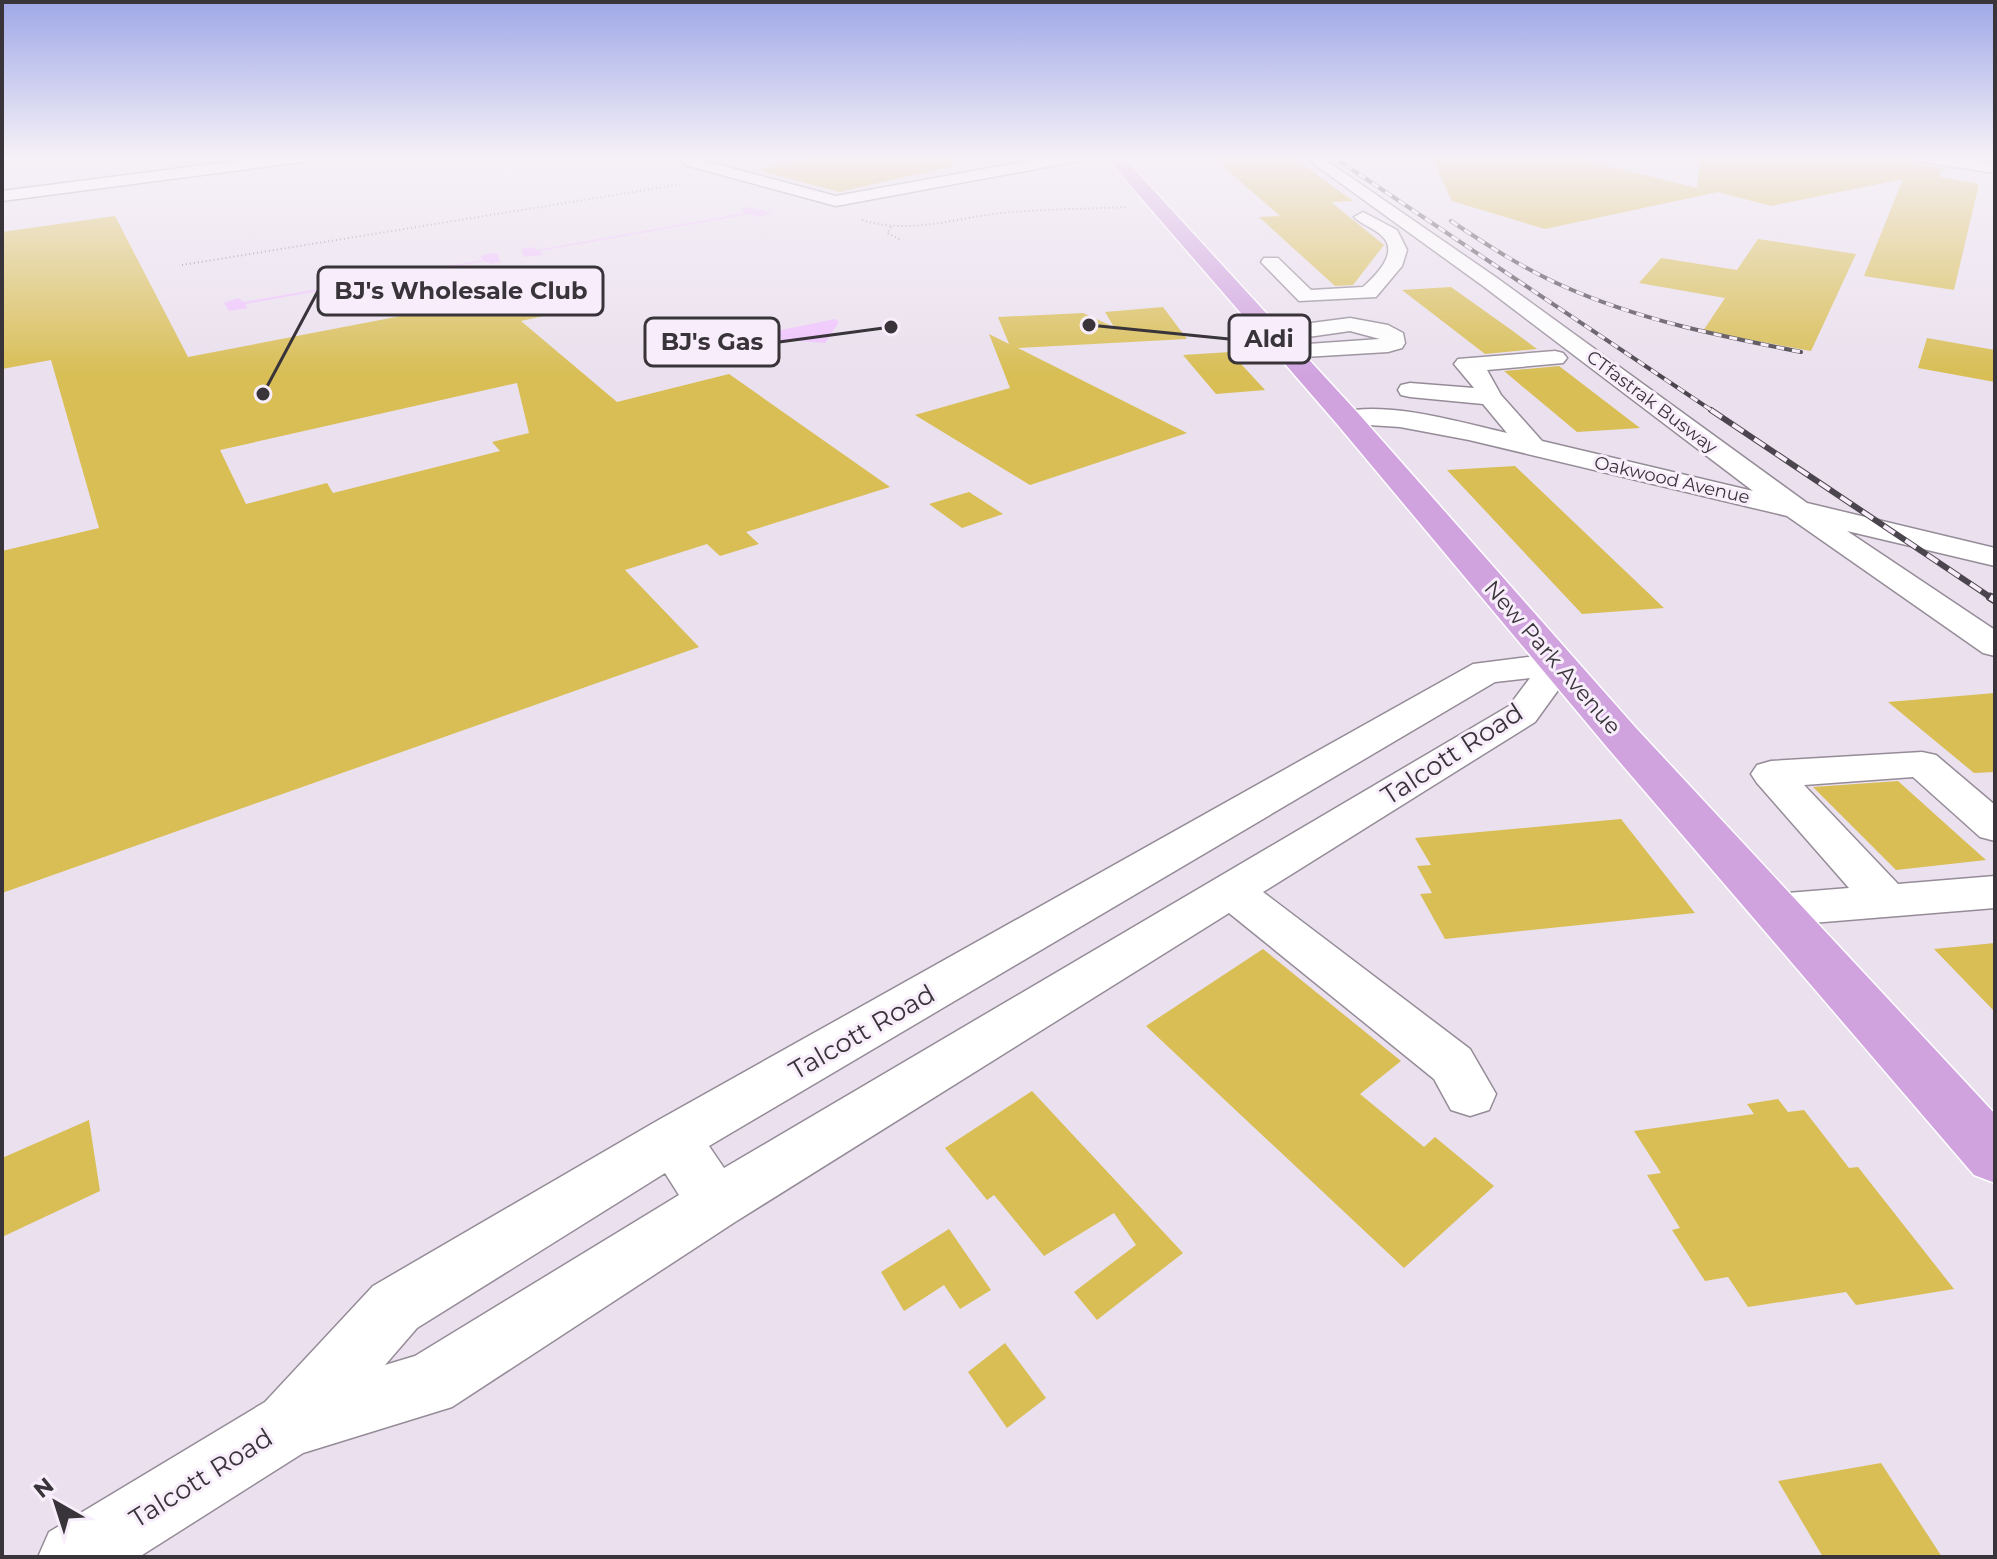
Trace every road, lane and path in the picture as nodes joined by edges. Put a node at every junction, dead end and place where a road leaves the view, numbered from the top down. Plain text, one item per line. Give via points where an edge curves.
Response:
1 (404, 229) edge
2 (890, 229) edge
3 (1177, 229) edge
4 (1382, 229) edge
5 (1414, 229) edge
6 (901, 240) dead end
7 (1271, 262) dead end
8 (182, 265) dead end
9 (1555, 358) dead end
10 (1410, 390) dead end
11 (1490, 397) junction
12 (1347, 418) junction
13 (1524, 436) junction
14 (1657, 453) dead end
15 (1730, 460) junction
16 (1680, 481) junction
17 (1794, 508) junction
18 (1995, 557) edge
19 (1995, 646) edge
20 (1559, 664) junction
21 (1995, 827) edge
22 (1119, 886) junction
23 (1231, 891) junction
24 (1995, 892) edge
25 (1888, 902) junction
26 (1776, 910) junction
27 (1169, 929) junction
28 (1470, 1094) dead end
29 (674, 1139) junction
30 (1995, 1156) edge
31 (715, 1204) junction
32 (288, 1425) junction
33 (74, 1557) edge

1 - 8 path
2 - 6 path via 887,233
3 - 12 main road, New Park Avenue
4 - 7 street via 1397,246 1393,269 1369,293 1306,297
5 - 15 street, CTfastrak Busway
9 - 11 street via 1466,364 1481,377
10 - 11 street
11 - 13 street
12 - 13 street, Oakwood Avenue via 1388,418
12 - 20 main road, New Park Avenue
13 - 14 street
13 - 16 street, Oakwood Avenue
15 - 16 street via 1719,473
15 - 17 street, CTfastrak Busway
16 - 17 street, Oakwood Avenue
17 - 18 street, Oakwood Avenue
17 - 19 street, CTfastrak Busway
20 - 22 street, Talcott Road via 1486,672
20 - 23 street, Talcott Road via 1522,714
20 - 26 main road, New Park Avenue
21 - 25 street via 1922,764 1771,774
22 - 27 street
22 - 29 street, Talcott Road
23 - 27 street, Talcott Road
23 - 28 street via 1452,1064
24 - 25 street
25 - 26 street
26 - 30 main road, New Park Avenue
27 - 31 street, Talcott Road
29 - 31 street
29 - 32 street, Talcott Road via 395,1307
31 - 32 street, Talcott Road via 429,1384
32 - 33 street, Talcott Road

